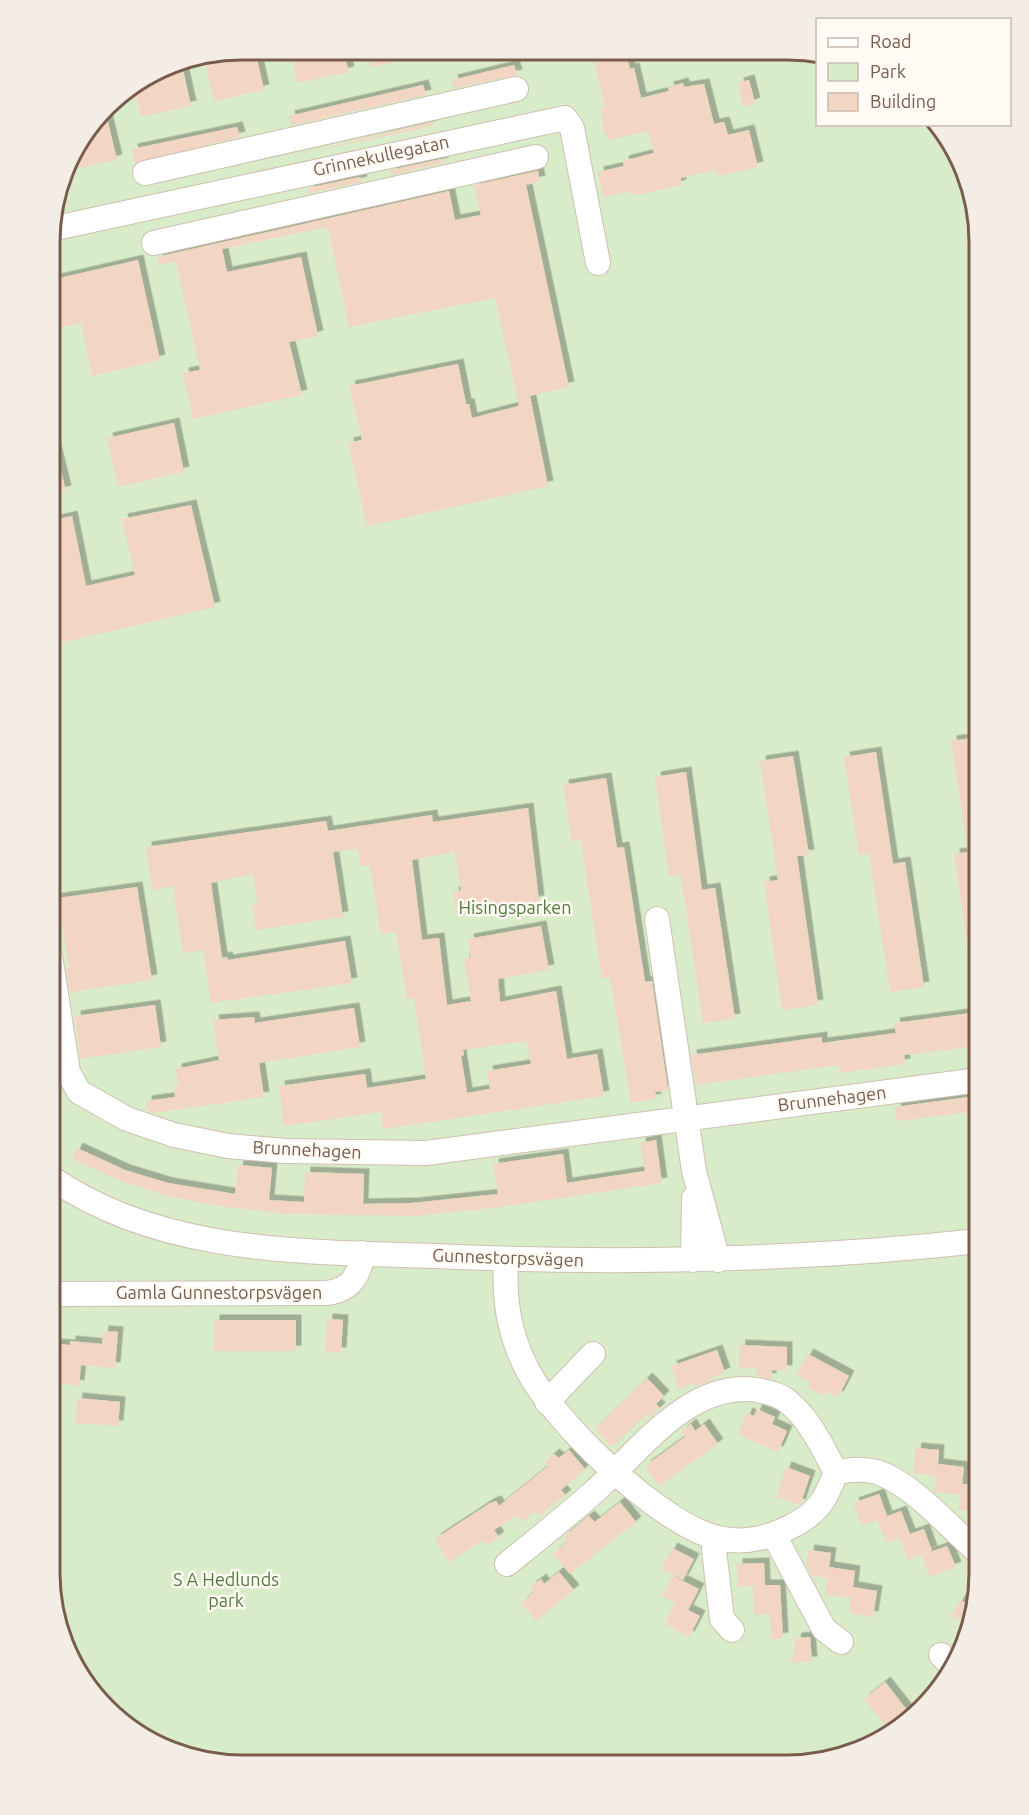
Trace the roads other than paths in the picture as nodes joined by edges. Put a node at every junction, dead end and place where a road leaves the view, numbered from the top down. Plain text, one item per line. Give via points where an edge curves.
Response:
1 (516, 89) dead end
2 (442, 106) junction
3 (284, 140) junction
4 (450, 141) junction
5 (536, 157) dead end
6 (145, 173) dead end
7 (457, 175) junction
8 (291, 176) junction
9 (299, 211) junction
10 (61, 227) edge
11 (154, 243) dead end
12 (598, 263) dead end
13 (657, 919) dead end
14 (60, 1024) edge
15 (969, 1081) edge
16 (686, 1119) junction
17 (60, 1183) edge
18 (696, 1186) junction
19 (969, 1242) edge
20 (363, 1253) junction
21 (506, 1260) junction
22 (693, 1260) junction
23 (718, 1260) junction
24 (60, 1294) edge
25 (593, 1354) dead end
26 (548, 1402) junction
27 (836, 1472) junction
28 (615, 1473) junction
29 (774, 1535) junction
30 (716, 1538) junction
31 (969, 1544) edge
32 (507, 1564) dead end
33 (732, 1630) dead end
34 (841, 1642) dead end

1 - 2 street
2 - 3 street
2 - 4 street
3 - 6 street
3 - 8 street
4 - 7 street
4 - 8 street, Grinnekullegatan
4 - 12 street, Grinnekullegatan via 565,118 572,128
5 - 7 street
7 - 9 street
8 - 9 street
8 - 10 street, Grinnekullegatan
9 - 11 street
13 - 16 street
14 - 16 street, Brunnehagen via 72,1082 85,1097 174,1136 228,1146 426,1153
15 - 16 street, Brunnehagen
16 - 18 street
17 - 20 street, Gunnestorpsvägen via 94,1204 158,1228 199,1238
18 - 22 street via 692,1208
18 - 23 street
19 - 23 street, Gunnestorpsvägen
20 - 21 street, Gunnestorpsvägen
20 - 24 street, Gamla Gunnestorpsvägen via 355,1280 338,1292
21 - 22 street, Gunnestorpsvägen
21 - 26 street via 504,1292 509,1328 525,1367
22 - 23 street, Gunnestorpsvägen
25 - 26 street
26 - 28 street
27 - 28 street via 811,1427 787,1401 746,1389 726,1392 682,1410
27 - 29 street via 818,1510
27 - 31 street via 857,1469 898,1481
28 - 30 street via 669,1514
28 - 32 street
29 - 30 street via 739,1541
29 - 34 street via 824,1629
30 - 33 street via 722,1619

